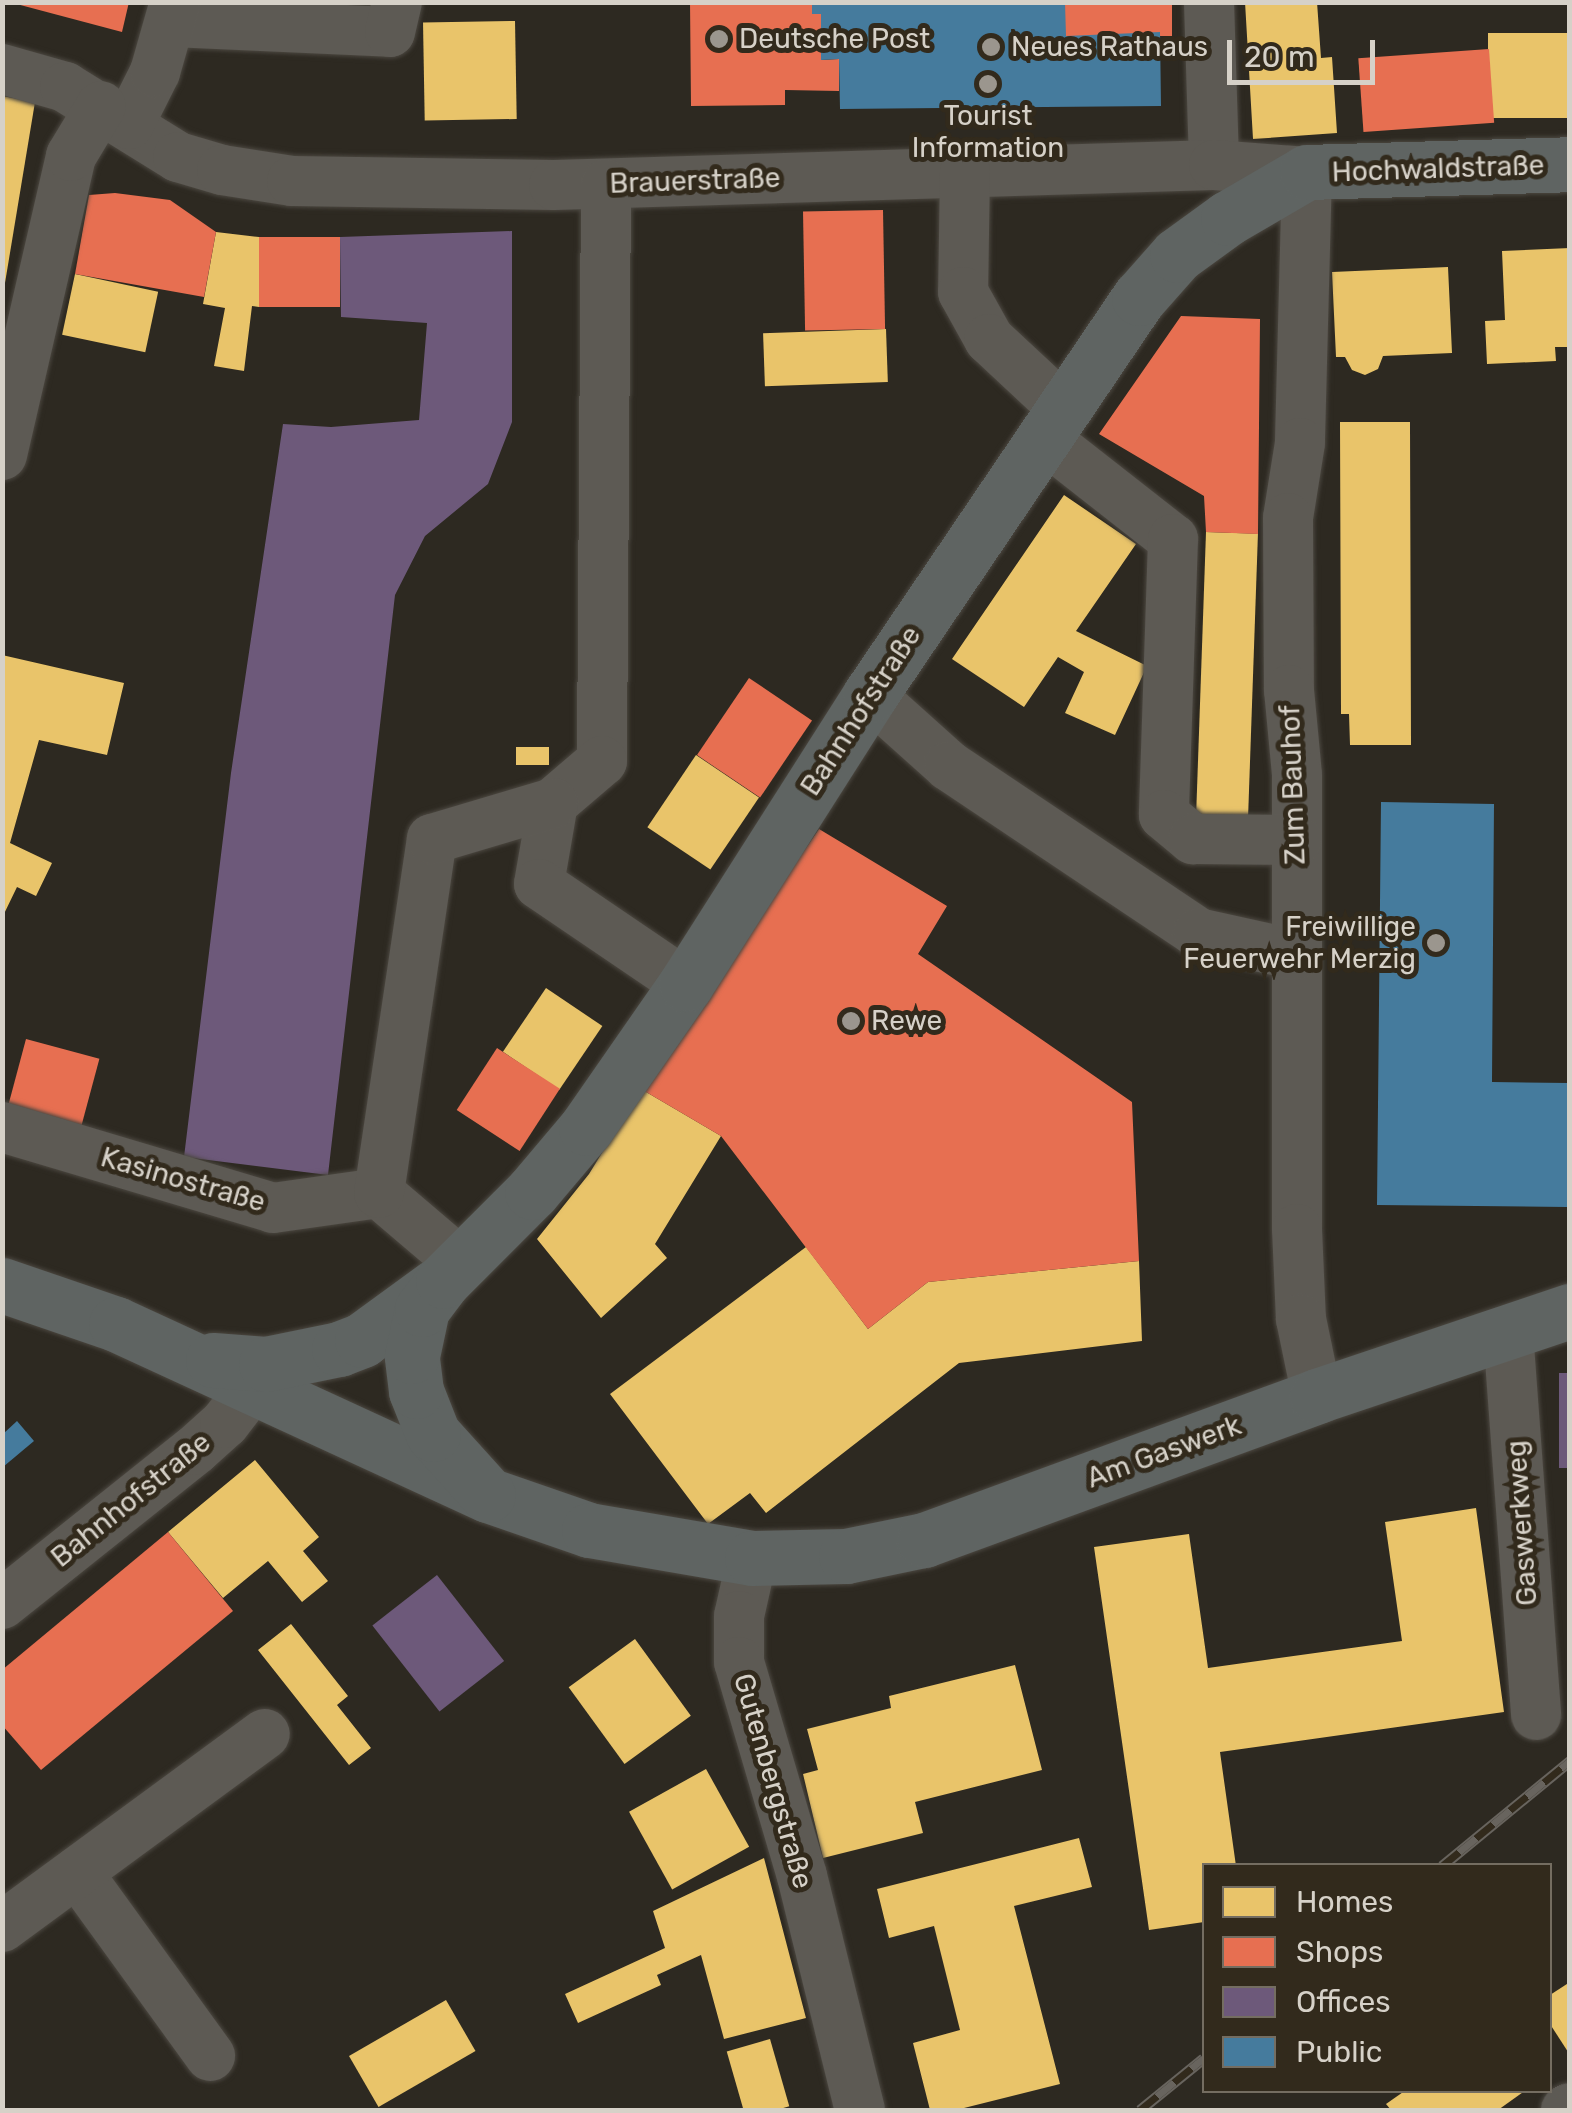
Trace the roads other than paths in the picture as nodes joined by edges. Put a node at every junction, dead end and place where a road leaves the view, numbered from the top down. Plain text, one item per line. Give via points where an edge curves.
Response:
1 (397, 2) edge
2 (1209, 2) edge
3 (174, 12) edge
4 (2, 69) edge
5 (115, 115) junction
6 (1570, 164) edge
7 (1214, 165) junction
8 (965, 172) junction
9 (1307, 172) junction
10 (606, 184) junction
11 (1054, 422) junction
12 (2, 455) edge
13 (870, 695) junction
14 (553, 802) junction
15 (1297, 840) junction
16 (1297, 955) junction
17 (686, 984) junction
18 (2, 1127) edge
19 (379, 1193) junction
20 (452, 1272) junction
21 (2, 1285) edge
22 (1570, 1311) edge
23 (1508, 1332) junction
24 (193, 1359) junction
25 (252, 1388) junction
26 (1317, 1396) junction
27 (488, 1495) junction
28 (752, 1558) junction
29 (2, 1604) edge
30 (1536, 1715) dead end
31 (265, 1734) dead end
32 (78, 1872) junction
33 (2, 1926) edge
34 (210, 2056) dead end
35 (860, 2110) edge

1 - 3 street via 390,32
2 - 7 street
3 - 5 street via 155,72
4 - 5 street, Brauerstraße via 65,87
5 - 10 street, Brauerstraße via 178,156 292,181
5 - 12 street via 71,156
6 - 9 main road, Hochwaldstraße
7 - 8 street, Brauerstraße
7 - 9 street, Brauerstraße
8 - 10 street, Brauerstraße
8 - 11 street via 963,292 989,338
9 - 11 main road, Bahnhofstraße via 1177,256 1138,298
9 - 15 street, Zum Bauhof via 1300,443 1288,518
10 - 14 street via 602,761
11 - 13 main road, Bahnhofstraße
11 - 15 street via 1173,539 1164,815 1193,839
13 - 16 street via 949,766 1198,933
13 - 17 main road, Bahnhofstraße
14 - 17 street via 539,884
14 - 19 street via 432,839
15 - 16 street, Zum Bauhof
16 - 26 street, Zum Bauhof via 1298,1247 1302,1319
17 - 20 main road, Bahnhofstraße via 586,1128
18 - 19 street, Kasinostraße via 273,1208
19 - 20 street
20 - 24 main road, Bahnhofstraße via 362,1340 310,1358 266,1364
20 - 27 main road, Bahnhofstraße via 422,1309 414,1333 416,1391 433,1434
21 - 24 main road
22 - 23 main road, Am Gaswerk
23 - 26 main road, Am Gaswerk
23 - 30 street, Gaswerkweg
24 - 25 main road
25 - 27 main road
25 - 29 street, Bahnhofstraße via 195,1450
26 - 28 main road, Am Gaswerk via 924,1540 846,1556
27 - 28 main road via 590,1530
28 - 35 street, Gutenbergstraße via 739,1616 738,1662 802,1876
31 - 32 street
32 - 33 street
32 - 34 street

